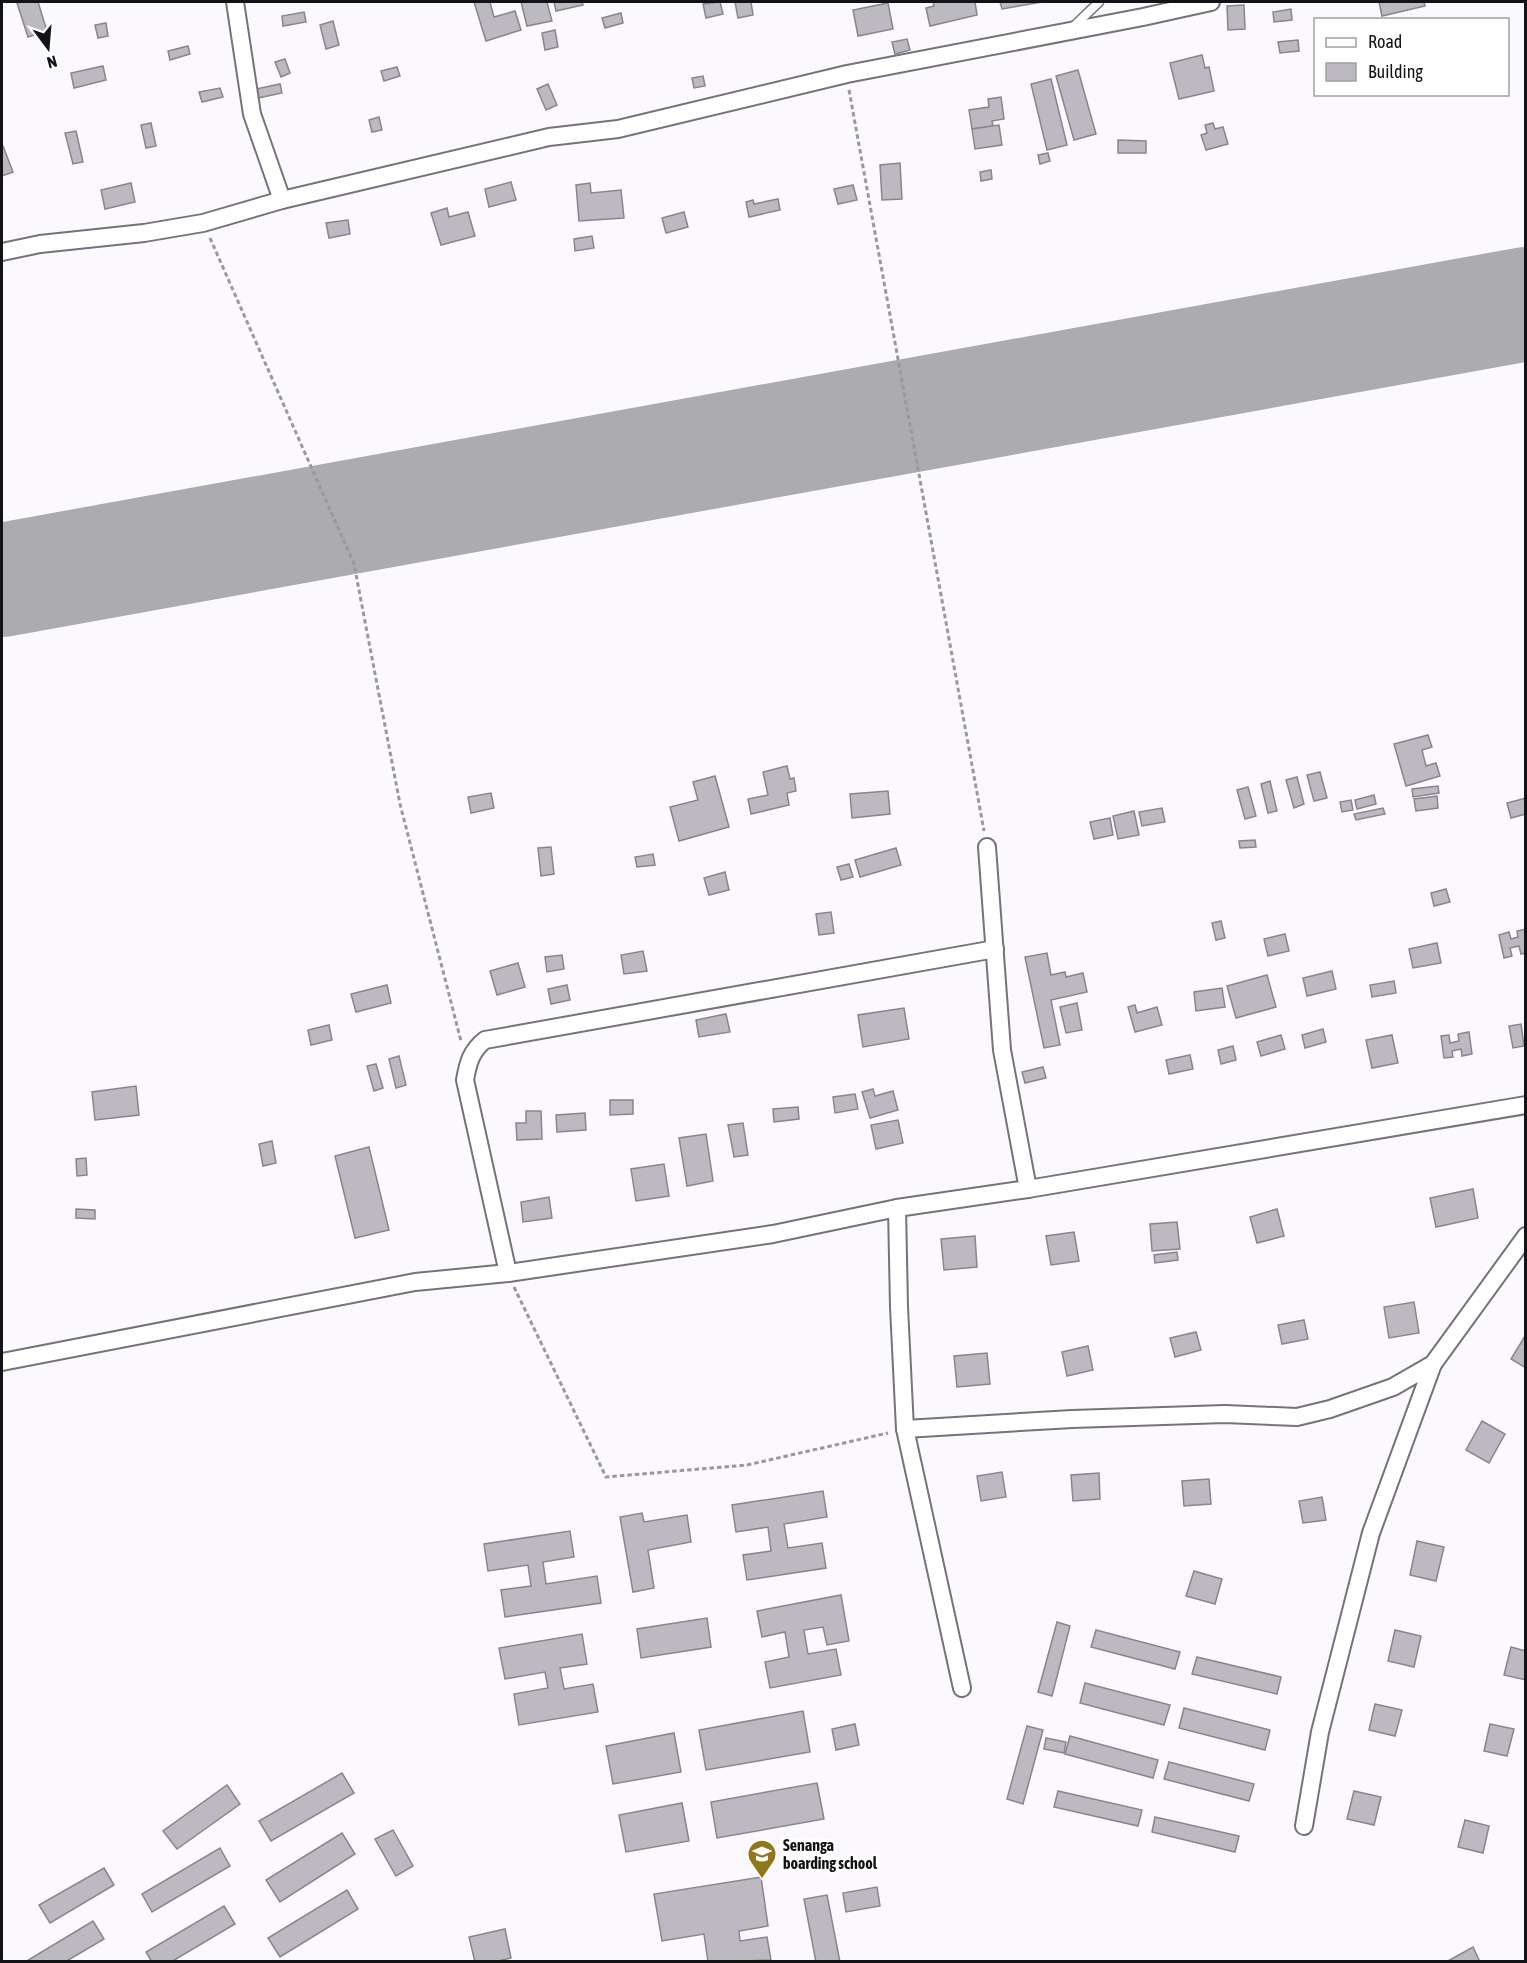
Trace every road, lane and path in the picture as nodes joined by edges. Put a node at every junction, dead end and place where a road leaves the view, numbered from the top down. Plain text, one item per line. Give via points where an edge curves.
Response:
1 (235, 2) edge
2 (1099, 2) edge
3 (1211, 2) edge
4 (1070, 31) junction
5 (847, 74) junction
6 (282, 200) junction
7 (203, 223) junction
8 (2, 252) edge
9 (987, 847) joint
10 (995, 949) junction
11 (468, 1064) junction
12 (1526, 1105) edge
13 (1028, 1189) junction
14 (897, 1208) junction
15 (1526, 1236) edge
16 (508, 1273) junction
17 (2, 1362) edge
18 (1433, 1364) junction
19 (905, 1429) junction
20 (962, 1688) dead end
21 (1304, 1826) dead end

1 - 6 street via 252,114
2 - 4 lane
3 - 4 street
4 - 5 street
5 - 6 street via 618,129 549,137
5 - 9 path
6 - 7 street
7 - 8 street
7 - 11 path via 354,564 400,804
9 - 10 street
10 - 11 street via 485,1040 476,1047
10 - 13 street via 1002,1050
11 - 16 street via 465,1080 470,1111
12 - 13 street
13 - 14 street
14 - 16 street via 773,1234
14 - 19 street
15 - 18 street
16 - 17 street via 415,1282
16 - 19 path via 606,1477 747,1465
18 - 19 street via 1394,1387 1297,1416 1213,1414
18 - 21 street via 1371,1533 1320,1732
19 - 20 street

